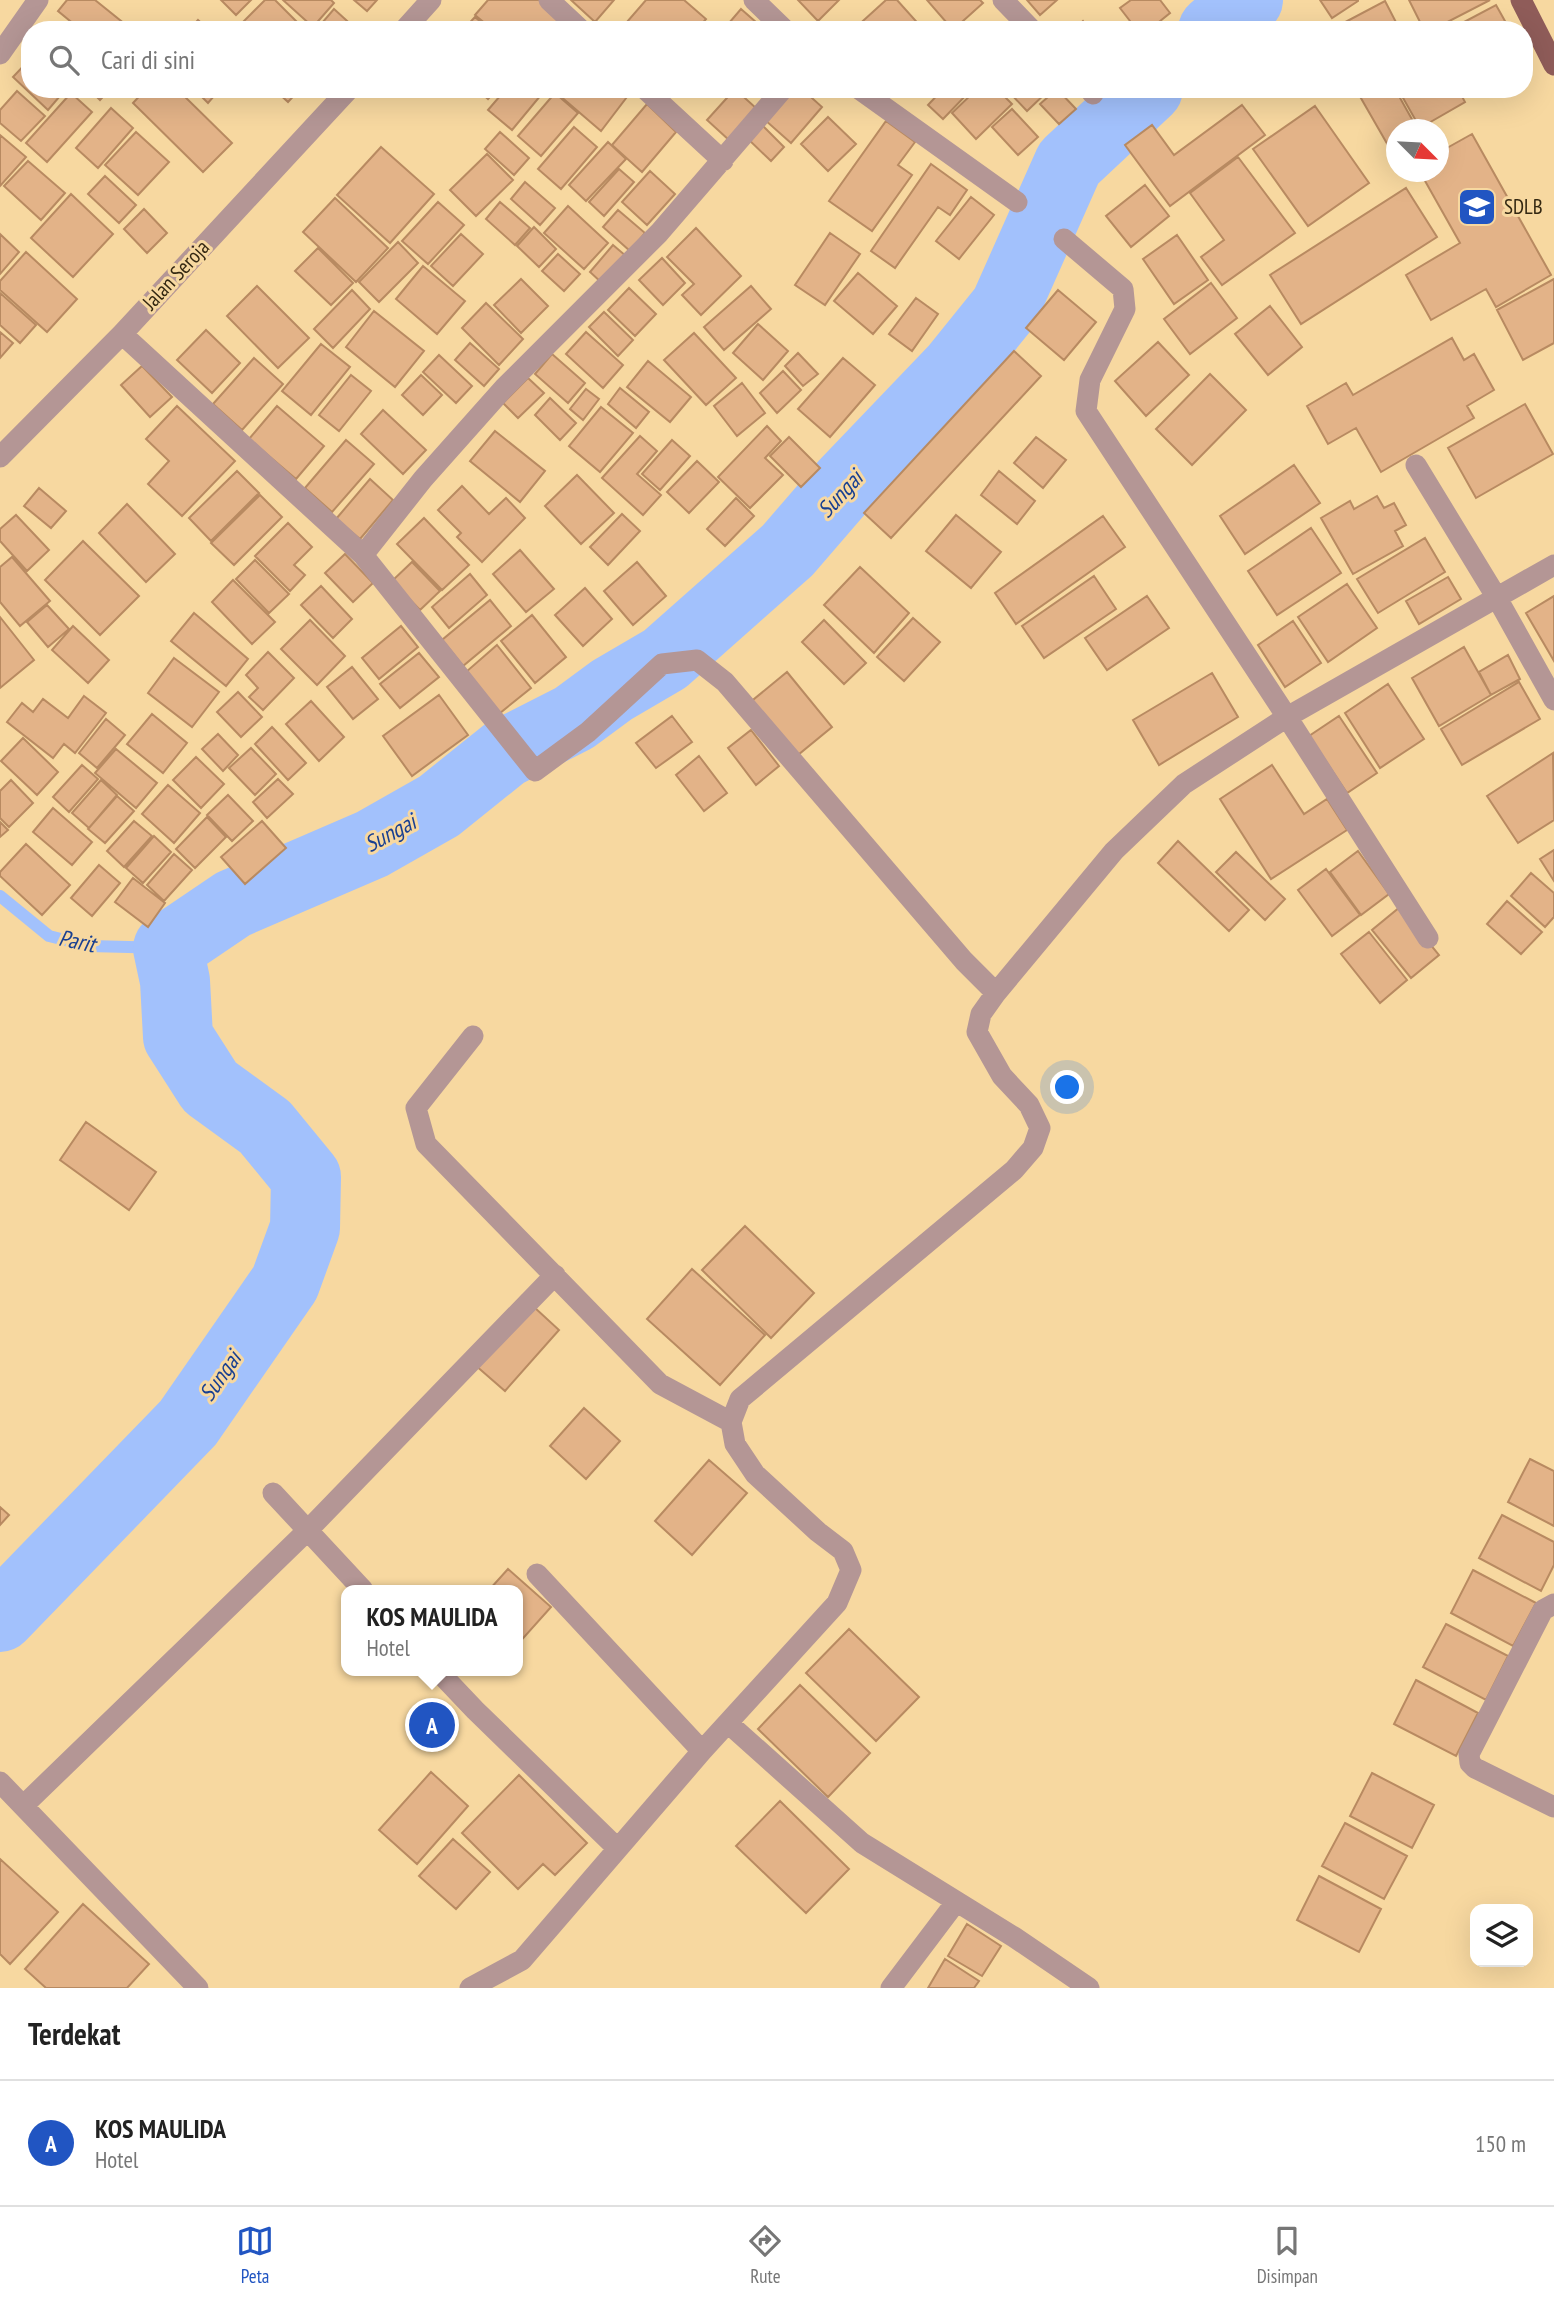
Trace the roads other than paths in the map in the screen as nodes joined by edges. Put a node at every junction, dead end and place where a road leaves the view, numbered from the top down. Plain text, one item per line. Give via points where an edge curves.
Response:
1 (38, 0) edge
2 (431, 0) edge
3 (549, 0) edge
4 (754, 0) edge
5 (1003, 0) edge
6 (1521, 0) edge
7 (23, 21) edge
8 (412, 21) edge
9 (571, 21) edge
10 (776, 21) edge
11 (1023, 21) edge
12 (1532, 21) edge
13 (21, 24) edge
14 (1533, 24) edge
15 (0, 54) edge
16 (1554, 65) edge
17 (341, 98) edge
18 (655, 98) edge
19 (776, 98) edge
20 (872, 98) edge
21 (723, 161) junction
22 (1017, 202) dead end
23 (1064, 239) dead end
24 (122, 334) junction
25 (0, 457) edge
26 (1416, 465) dead end
27 (363, 555) junction
28 (1554, 565) edge
29 (1497, 598) junction
30 (1554, 700) edge
31 (1287, 716) junction
32 (1428, 939) dead end
33 (996, 993) junction
34 (473, 1035) dead end
35 (555, 1275) junction
36 (731, 1422) junction
37 (274, 1493) dead end
38 (308, 1530) junction
39 (537, 1574) dead end
40 (358, 1585) edge
41 (1554, 1604) edge
42 (443, 1676) edge
43 (728, 1723) junction
44 (702, 1751) junction
45 (0, 1782) edge
46 (23, 1806) junction
47 (1554, 1807) edge
48 (617, 1848) junction
49 (956, 1902) junction
50 (198, 1988) edge
51 (470, 1988) edge
52 (891, 1988) edge
53 (1089, 1988) edge

1 - 7 street
2 - 8 street
3 - 9 street
4 - 10 street
5 - 11 street
6 - 12 main road
13 - 15 street
14 - 16 main road
17 - 24 street, Jalan Seroja
18 - 21 street
19 - 21 street
20 - 22 street
21 - 27 street via 659,233 504,388
23 - 31 street via 1123,289 1125,309 1090,380 1086,411
24 - 25 street, Jalan Seroja
24 - 27 street
26 - 29 street
27 - 33 street via 535,771 588,732 662,664 697,660 724,682
28 - 29 street
29 - 30 street
29 - 31 street
31 - 32 street
31 - 33 street via 1184,784 1114,851
33 - 36 street via 981,1014 977,1032 1002,1076 1029,1105 1040,1128 1033,1148 1004,1179 740,1399
34 - 35 street via 416,1108 426,1143
35 - 36 street via 660,1384
35 - 38 street
36 - 43 street via 735,1444 755,1474 843,1551 851,1570 837,1602
37 - 38 street
38 - 40 street
38 - 46 street
39 - 44 street
41 - 47 street via 1543,1610 1469,1754 1475,1768
42 - 48 street
43 - 44 street
43 - 49 street via 862,1843
44 - 48 street
45 - 46 street
46 - 50 street
48 - 51 street via 522,1960
49 - 52 street
49 - 53 street

